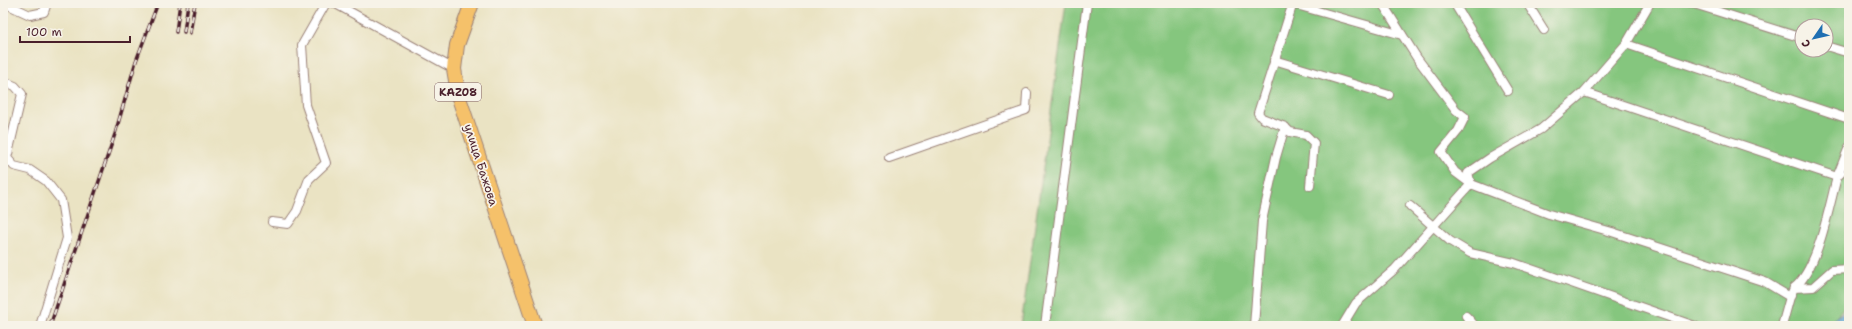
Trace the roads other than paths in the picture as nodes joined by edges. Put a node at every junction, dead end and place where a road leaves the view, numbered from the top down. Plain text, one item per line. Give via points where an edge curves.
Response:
1 (4, 3) edge
2 (47, 3) edge
3 (326, 3) edge
4 (334, 3) edge
5 (472, 3) edge
6 (1087, 3) edge
7 (1382, 3) edge
8 (1454, 3) edge
9 (1527, 3) edge
10 (1650, 3) edge
11 (1691, 3) edge
12 (1293, 4) edge
13 (1544, 30) dead end
14 (1402, 35) junction
15 (1794, 35) edge
16 (1626, 44) junction
17 (1834, 48) edge
18 (1849, 53) edge
19 (1274, 60) junction
20 (454, 69) junction
21 (3, 81) edge
22 (1508, 91) dead end
23 (1584, 92) junction
24 (1027, 93) dead end
25 (1389, 95) dead end
26 (1846, 118) edge
27 (1849, 124) edge
28 (1285, 127) junction
29 (1849, 147) edge
30 (889, 158) dead end
31 (1849, 163) edge
32 (1837, 177) junction
33 (1471, 184) junction
34 (1310, 186) dead end
35 (1410, 206) dead end
36 (272, 222) dead end
37 (1432, 226) junction
38 (1849, 269) edge
39 (1794, 288) junction
40 (1790, 297) junction
41 (1466, 316) dead end
42 (40, 326) edge
43 (535, 326) edge
44 (1045, 326) edge
45 (1254, 326) edge
46 (1342, 326) edge
47 (1475, 326) edge
48 (1695, 326) edge
49 (1782, 326) edge

1 - 2 street via 30,16 44,12
3 - 36 street via 302,45 306,105 326,163 309,179 297,211 288,224
4 - 20 street
5 - 20 highway, улица Бажова / KAZ08 via 458,45
6 - 44 street
7 - 14 street
8 - 22 street
9 - 13 street
10 - 16 street
11 - 15 street
12 - 14 street
12 - 19 street
14 - 33 street via 1456,110 1465,117 1458,131 1441,152 1455,172
16 - 23 street
16 - 26 street
17 - 18 street
19 - 25 street
19 - 28 street via 1258,113 1262,118
20 - 43 highway, улица Бажова / KAZ08 via 459,98
21 - 42 street via 14,86 22,94 7,158 14,166 30,170 46,181 60,200 67,238
23 - 32 street
23 - 33 street via 1541,129 1468,173
24 - 30 street via 1026,110
26 - 27 street
28 - 34 street via 1290,132 1306,135 1314,143
28 - 45 street via 1262,221
29 - 32 street
31 - 32 street
32 - 39 street via 1812,262 1802,282
33 - 37 street
33 - 40 street via 1549,214 1765,282
35 - 37 street
37 - 46 street via 1396,269 1356,303
37 - 48 street via 1470,253 1514,263
38 - 39 street via 1832,270 1813,287
39 - 40 street
40 - 49 street
41 - 47 street

